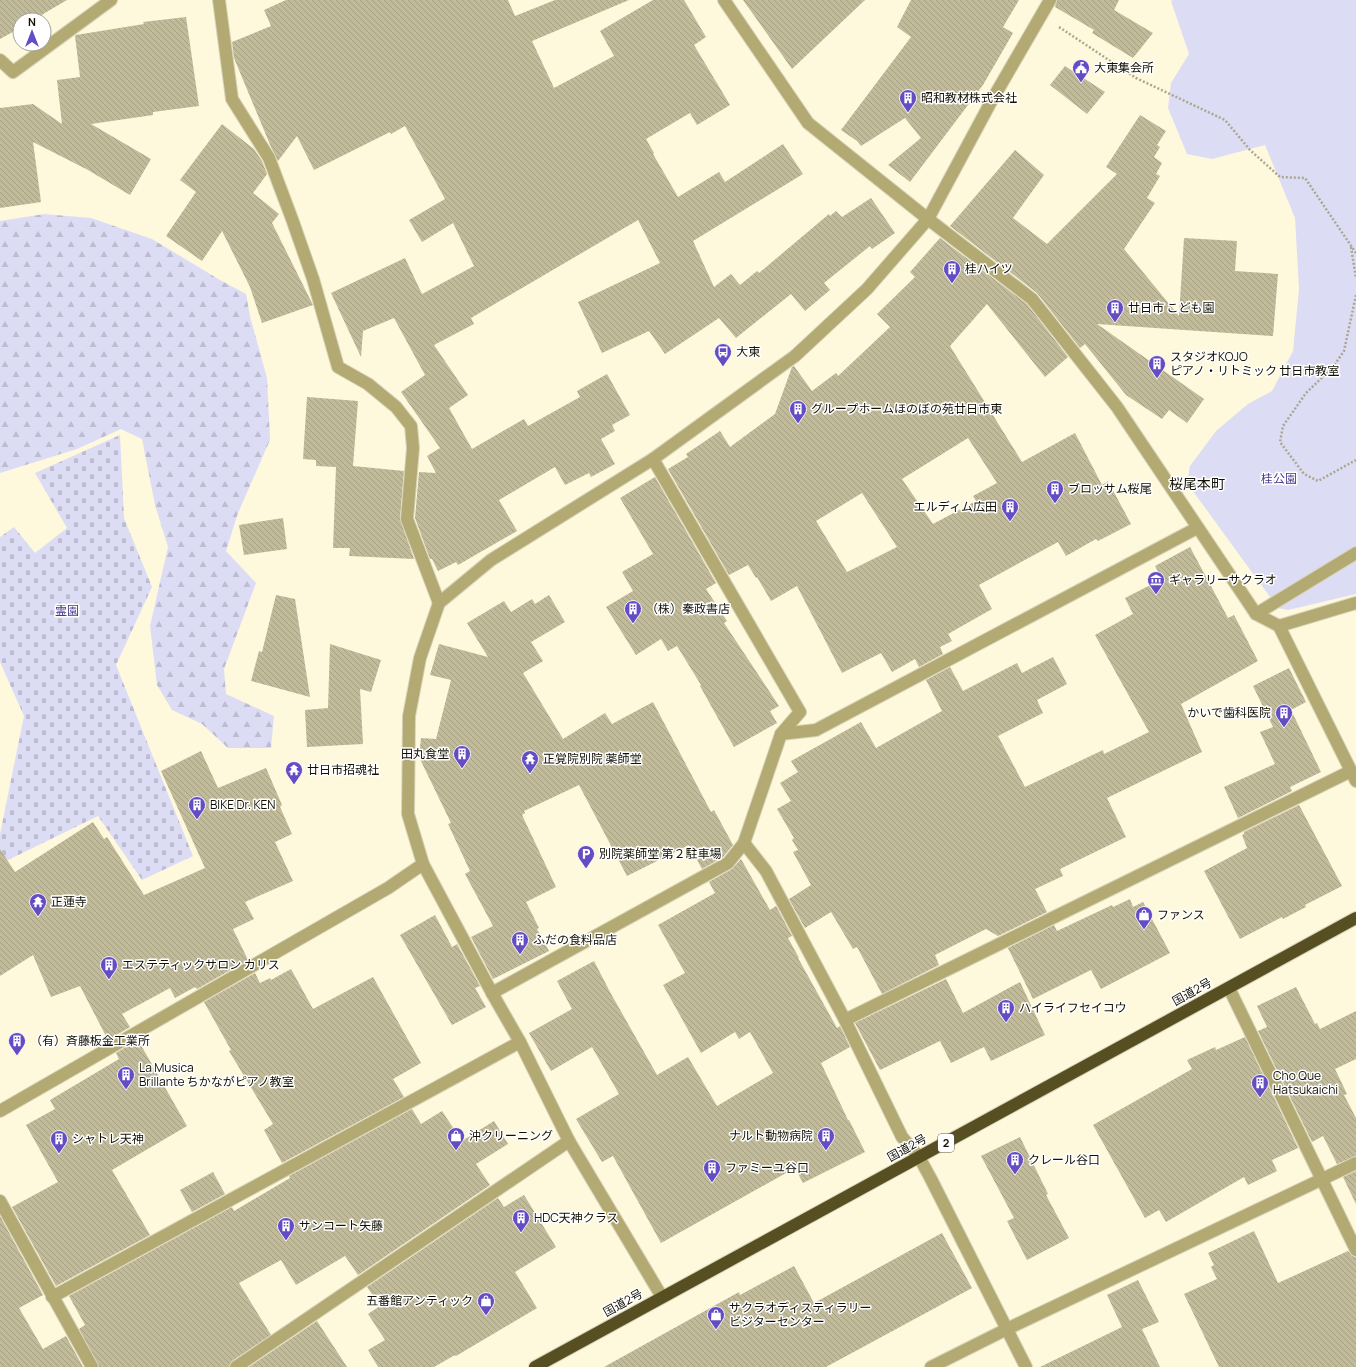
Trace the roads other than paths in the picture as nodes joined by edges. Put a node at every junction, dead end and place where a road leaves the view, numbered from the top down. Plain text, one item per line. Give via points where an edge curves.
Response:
1 (111, 0) edge
2 (220, 0) edge
3 (724, 0) edge
4 (1050, 0) edge
5 (0, 60) edge
6 (928, 219) junction
7 (653, 459) junction
8 (1197, 528) junction
9 (1356, 553) edge
10 (440, 603) junction
11 (1356, 603) edge
12 (1256, 614) junction
13 (1279, 626) junction
14 (781, 734) junction
15 (1353, 776) edge
16 (744, 843) junction
17 (423, 864) junction
18 (1356, 918) edge
19 (1229, 988) junction
20 (492, 993) junction
21 (845, 1020) junction
22 (520, 1042) junction
23 (0, 1111) edge
24 (569, 1141) junction
25 (919, 1157) junction
26 (1356, 1163) edge
27 (1322, 1180) junction
28 (0, 1201) edge
29 (1356, 1250) edge
30 (52, 1297) junction
31 (662, 1298) junction
32 (1007, 1329) junction
33 (92, 1367) edge
34 (236, 1367) edge
35 (535, 1367) edge
36 (931, 1367) edge
37 (1026, 1367) edge

1 - 5 street via 13,72
2 - 10 street via 232,100 269,158 313,279 338,368 368,384 396,407 411,426 413,448 407,519
3 - 6 street via 808,123
4 - 6 street via 992,100
6 - 7 street via 867,289 796,356
6 - 8 street via 1032,299 1117,407
7 - 10 street via 491,560
7 - 14 street via 800,712
8 - 12 street
8 - 14 street via 816,730
9 - 12 street
10 - 17 street via 420,658 409,716 408,814
11 - 13 street
12 - 13 street
13 - 15 street
14 - 16 street
15 - 21 street
16 - 20 street via 728,863
16 - 21 street via 766,871
17 - 20 street
17 - 23 street via 388,888
18 - 19 highway, 国道2号 / 2
19 - 25 highway, 国道2号 / 2
19 - 27 street
20 - 22 street
21 - 25 street via 902,1137
22 - 24 street
22 - 30 street
24 - 31 street
24 - 34 street
25 - 31 highway, 国道2号 / 2
25 - 32 street
26 - 27 street
27 - 29 street
27 - 32 street
28 - 30 street
30 - 33 street
31 - 35 highway, 国道2号 / 2
32 - 36 street
32 - 37 street

